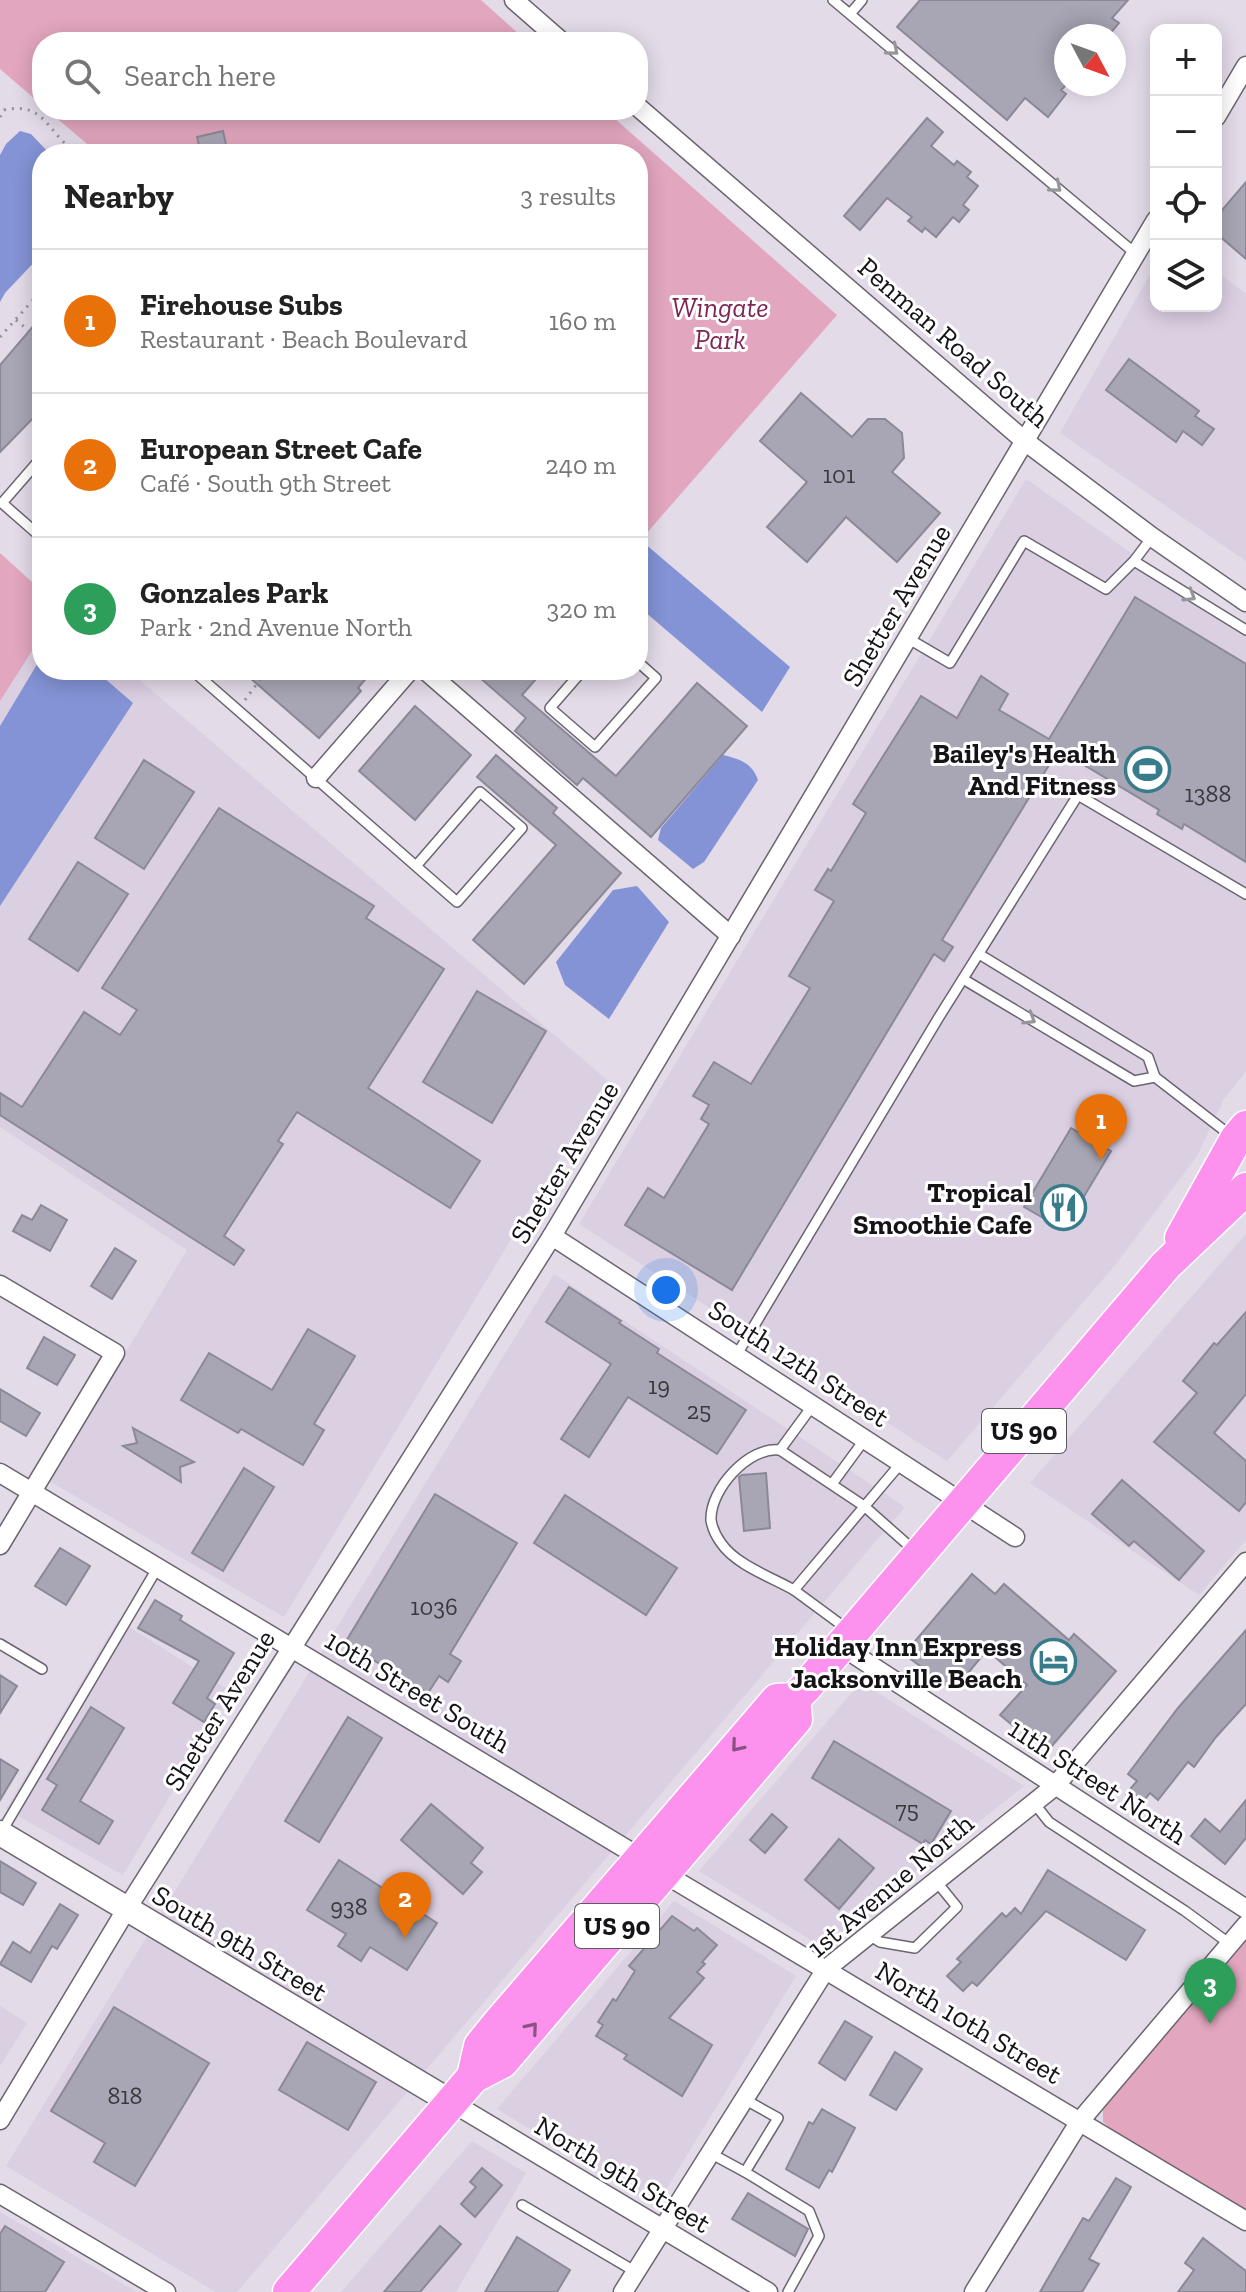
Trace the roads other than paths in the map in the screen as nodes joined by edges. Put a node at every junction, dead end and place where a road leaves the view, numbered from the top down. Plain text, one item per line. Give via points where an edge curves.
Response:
1 (514, 0) edge
2 (833, 0) edge
3 (862, 0) edge
4 (850, 14) junction
5 (551, 32) edge
6 (1246, 68) edge
7 (1222, 107) edge
8 (648, 116) edge
9 (1150, 230) edge
10 (1136, 254) junction
11 (1026, 442) junction
12 (32, 468) edge
13 (32, 529) edge
14 (1152, 537) junction
15 (1134, 561) junction
16 (1246, 602) edge
17 (1246, 630) edge
18 (909, 639) junction
19 (648, 671) edge
20 (204, 680) edge
21 (401, 680) edge
22 (437, 680) edge
23 (574, 680) edge
24 (316, 778) junction
25 (416, 866) junction
26 (1246, 894) edge
27 (731, 936) junction
28 (979, 954) junction
29 (963, 979) junction
30 (1155, 1077) junction
31 (1243, 1137) edge
32 (1246, 1189) edge
33 (552, 1236) junction
34 (1166, 1265) junction
35 (0, 1285) edge
36 (736, 1356) junction
37 (813, 1405) junction
38 (865, 1439) junction
39 (780, 1450) junction
40 (901, 1463) junction
41 (0, 1473) edge
42 (832, 1484) junction
43 (32, 1492) junction
44 (963, 1503) junction
45 (864, 1506) junction
46 (1015, 1537) dead end
47 (0, 1545) edge
48 (919, 1554) junction
49 (1246, 1562) edge
50 (158, 1567) junction
51 (794, 1590) junction
52 (847, 1639) junction
53 (0, 1644) edge
54 (291, 1647) junction
55 (42, 1669) dead end
56 (794, 1699) junction
57 (1055, 1786) junction
58 (1034, 1803) junction
59 (0, 1833) edge
60 (652, 1866) junction
61 (936, 1881) junction
62 (1246, 1909) edge
63 (126, 1910) junction
64 (1246, 1925) edge
65 (868, 1935) junction
66 (1230, 1944) junction
67 (826, 1969) junction
68 (473, 2077) junction
69 (744, 2099) junction
70 (451, 2102) junction
71 (0, 2120) edge
72 (1080, 2121) junction
73 (710, 2153) junction
74 (745, 2172) junction
75 (0, 2194) edge
76 (522, 2205) dead end
77 (1246, 2221) edge
78 (661, 2230) junction
79 (636, 2272) junction
80 (166, 2292) edge
81 (289, 2292) edge
82 (623, 2292) edge
83 (768, 2292) edge
84 (788, 2292) edge
85 (974, 2292) edge

1 - 5 street
2 - 4 lane
3 - 4 lane
4 -> 10 lane
6 - 7 street
8 - 11 street, Penman Road South
9 - 10 street, Shetter Avenue
10 - 11 street, Shetter Avenue
11 - 14 street, Penman Road South
11 - 18 street, Shetter Avenue
12 - 13 lane via 2,503
14 - 15 lane
14 - 16 street, Penman Road South
15 -> 17 lane
15 - 18 lane via 1106,589 1024,541 950,663
18 - 27 street, Shetter Avenue
19 - 23 lane via 656,678 595,747 550,708
20 - 24 lane
21 - 24 street
22 - 27 street
24 - 25 lane
25 - 25 lane via 480,792 522,828 457,902
26 - 28 lane via 1078,795
27 - 33 street, Shetter Avenue
28 - 29 lane
28 - 30 lane via 1148,1057
29 -> 30 lane via 1134,1081
29 - 36 lane
30 - 31 lane
31 - 34 highway, US 90
32 - 34 highway, US 90
33 - 36 street, South 12th Street
33 - 54 street, Shetter Avenue
34 - 44 highway, US 90
35 - 43 street via 115,1353
36 - 37 street, South 12th Street
37 - 38 street, South 12th Street
37 - 39 lane
38 - 40 street, South 12th Street
38 - 42 lane
39 - 42 lane
39 - 51 lane via 764,1450 735,1471 717,1494 711,1520 729,1552
40 - 44 street, South 12th Street
40 - 45 lane
41 - 43 street, 10th Street South
42 - 45 lane
43 - 47 street
43 - 50 street, 10th Street South
44 - 46 street, South 12th Street
44 - 48 highway, US 90
45 - 48 lane
45 - 51 lane
48 - 52 highway, US 90
49 - 57 street, 1st Avenue North
50 - 54 street, 10th Street South
50 - 59 lane
51 - 52 lane
52 - 56 highway, US 90
52 - 57 street, 11th Street North
53 - 55 lane
54 - 60 street, 10th Street South
54 - 63 street, Shetter Avenue
56 -> 60 highway, US 90 via 777,1700 703,1786
56 - 60 highway, US 90 via 796,1719
57 - 58 street, 1st Avenue North
57 - 62 street, 11th Street North
58 - 61 street, 1st Avenue North
58 - 66 lane via 1049,1822
59 - 63 street, South 9th Street
60 - 67 street, North 10th Street
60 - 68 highway, US 90 via 480,2046
68 -> 60 highway, US 90 via 502,2062 601,1945 602,1930 639,1885 645,1865
61 - 65 street, 1st Avenue North
61 - 65 lane via 957,1907 915,1948
63 - 70 street, South 9th Street
63 - 71 street, Shetter Avenue
64 - 66 street
65 - 67 street, 1st Avenue North
66 - 72 street
67 - 69 street, 1st Avenue North
67 - 72 street, North 10th Street
68 - 70 highway, US 90
69 - 73 street, 1st Avenue North
69 - 74 lane via 778,2118
70 - 78 street, North 9th Street
70 - 81 highway, US 90
72 - 77 street, North 10th Street
72 - 85 street
73 - 74 lane
73 - 78 street, 1st Avenue North
74 - 84 lane via 809,2211 819,2236
75 - 80 street
76 - 79 lane
78 - 79 street, 1st Avenue North
78 - 83 street, North 9th Street
79 - 82 street, 1st Avenue North

